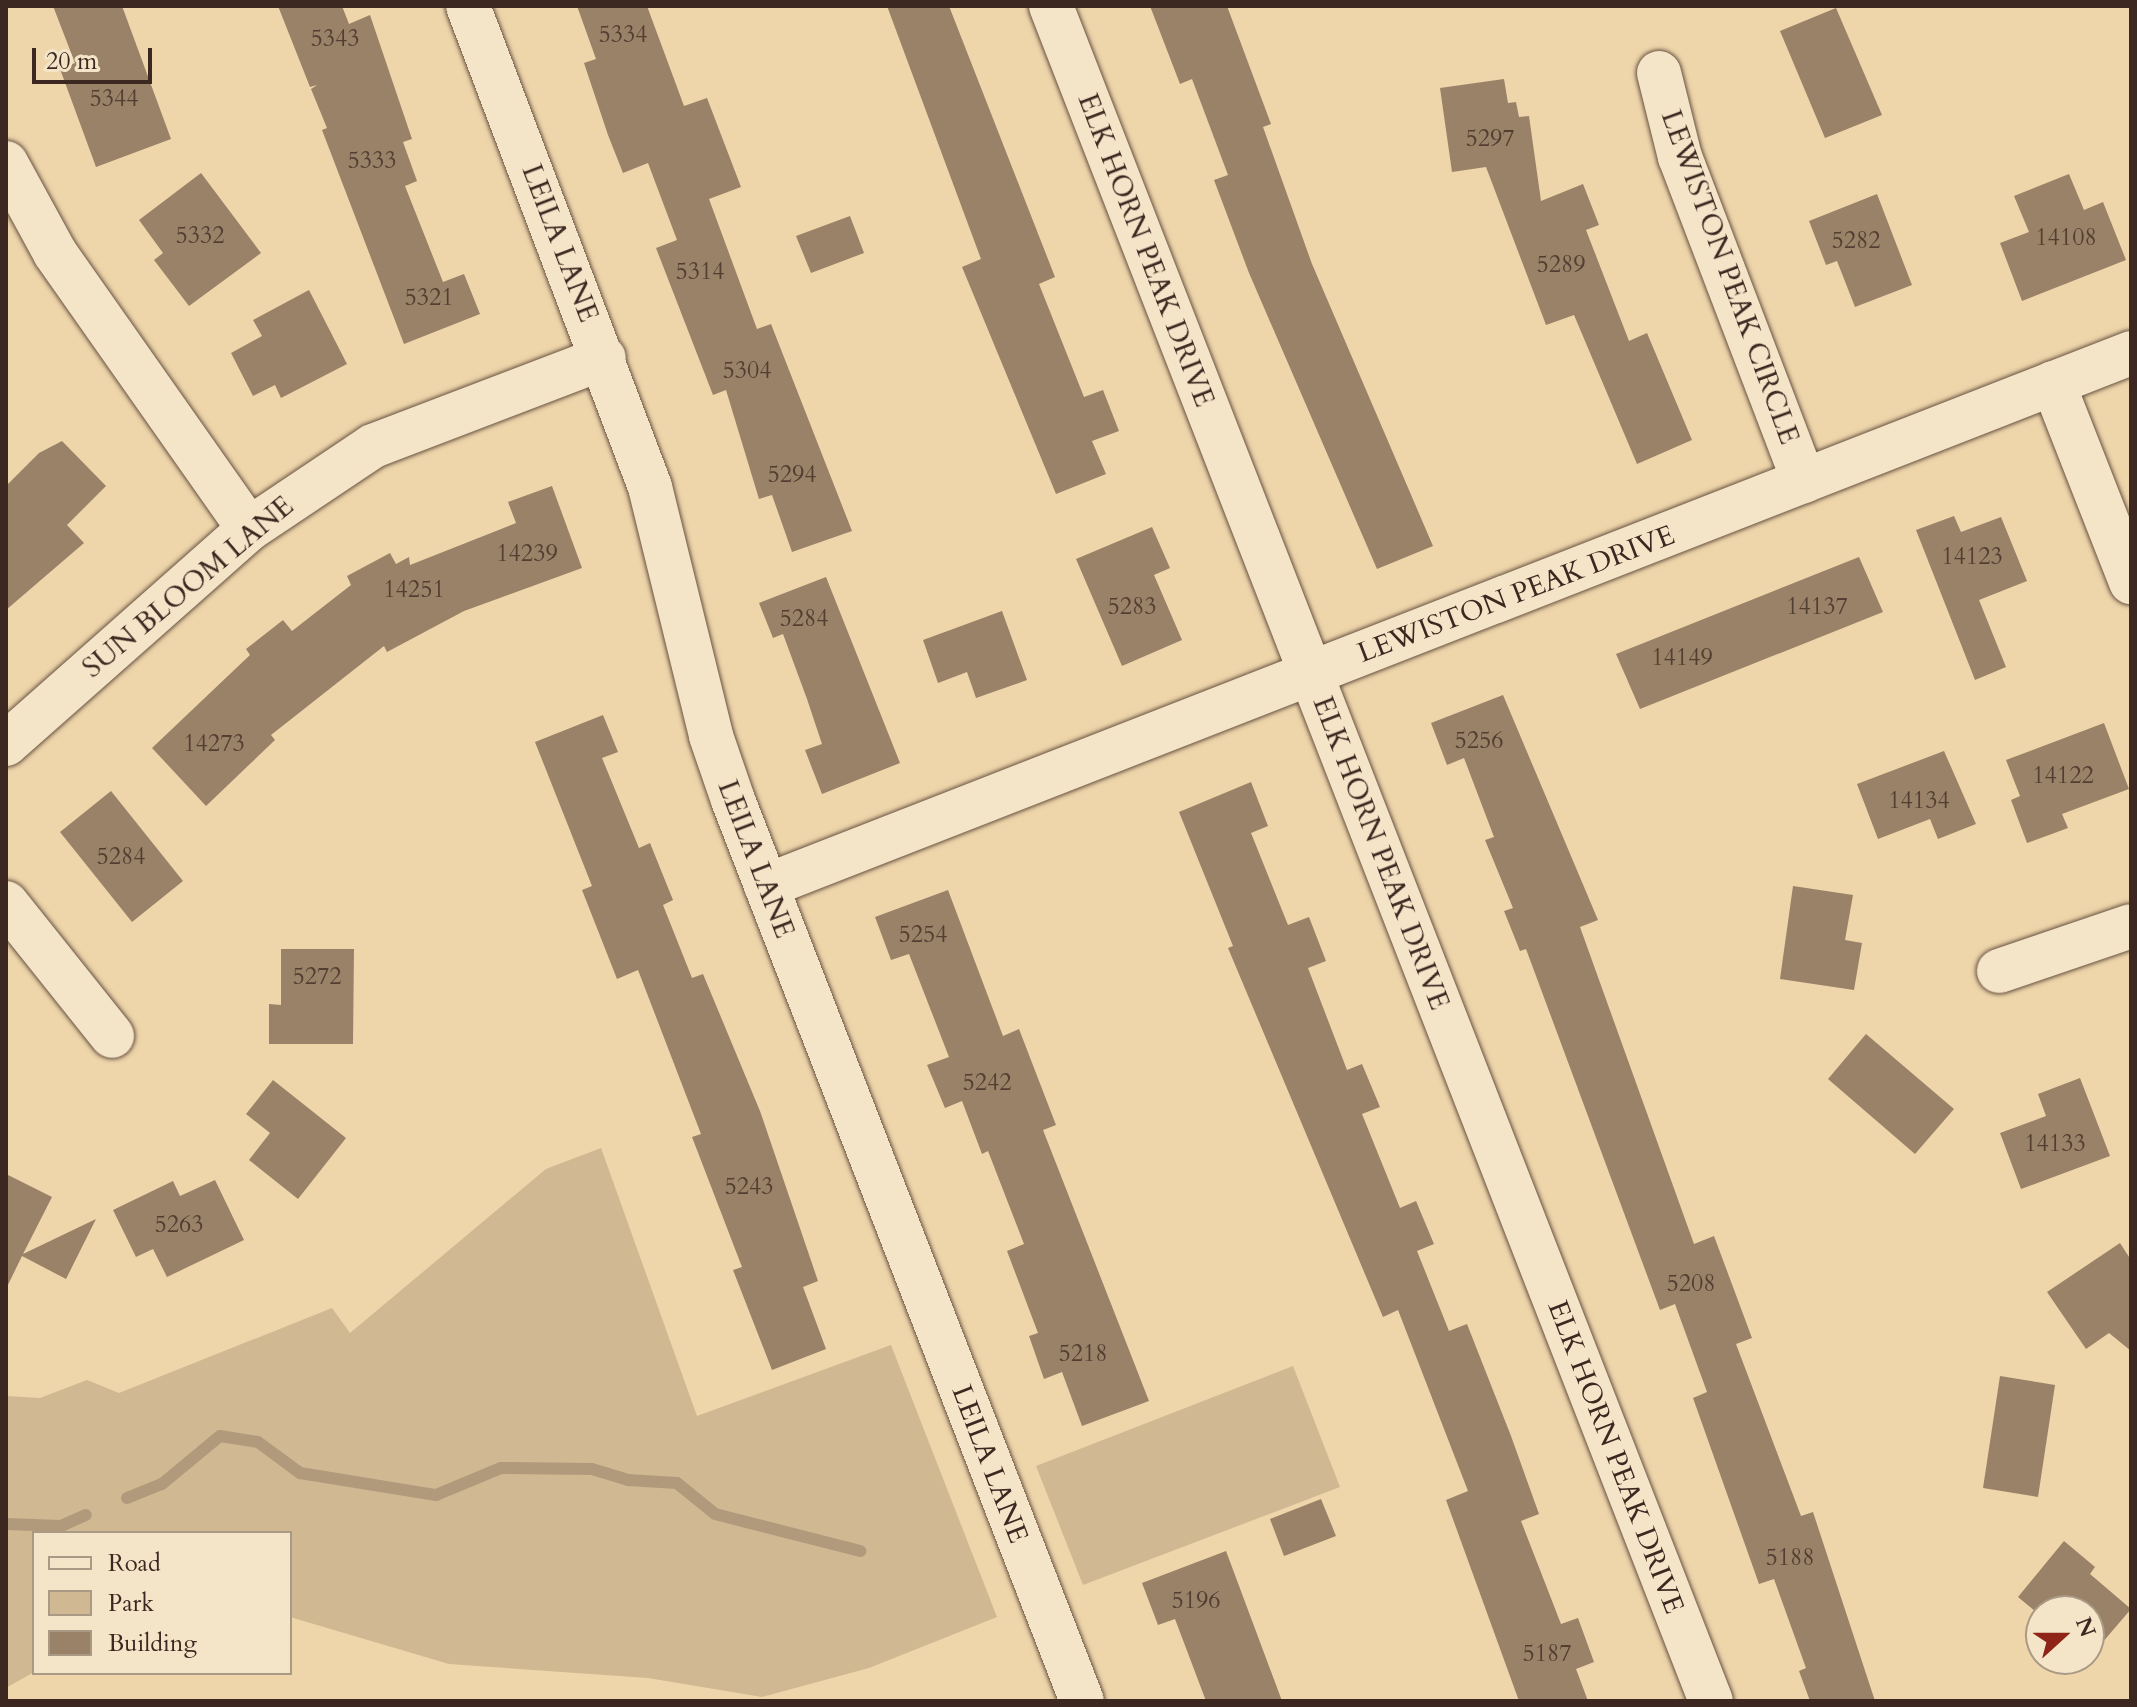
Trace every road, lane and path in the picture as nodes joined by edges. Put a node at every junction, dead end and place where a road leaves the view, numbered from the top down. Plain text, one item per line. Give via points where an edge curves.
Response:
1 (468, 6) edge
2 (1051, 6) edge
3 (1659, 73) dead end
4 (6, 163) edge
5 (2131, 353) edge
6 (604, 358) junction
7 (2053, 383) junction
8 (1804, 481) junction
9 (249, 529) junction
10 (2131, 582) edge
11 (1311, 674) junction
12 (6, 744) edge
13 (766, 886) junction
14 (6, 903) edge
15 (2131, 926) edge
16 (1999, 971) dead end
17 (112, 1036) dead end
18 (1082, 1701) edge
19 (1711, 1701) edge

1 - 6 street, LEILA LANE
2 - 11 street, ELK HORN PEAK DRIVE
3 - 8 street, LEWISTON PEAK CIRCLE via 1680,157
4 - 9 street via 55,253
5 - 7 street, LEWISTON PEAK DRIVE
6 - 9 street, SUN BLOOM LANE via 373,446
6 - 13 street, LEILA LANE via 650,487 711,736
7 - 8 street, LEWISTON PEAK DRIVE
7 - 10 street
8 - 11 street, LEWISTON PEAK DRIVE
9 - 12 street, SUN BLOOM LANE
11 - 13 street, LEWISTON PEAK DRIVE
11 - 19 street, ELK HORN PEAK DRIVE
13 - 18 street, LEILA LANE
14 - 17 street
15 - 16 street

